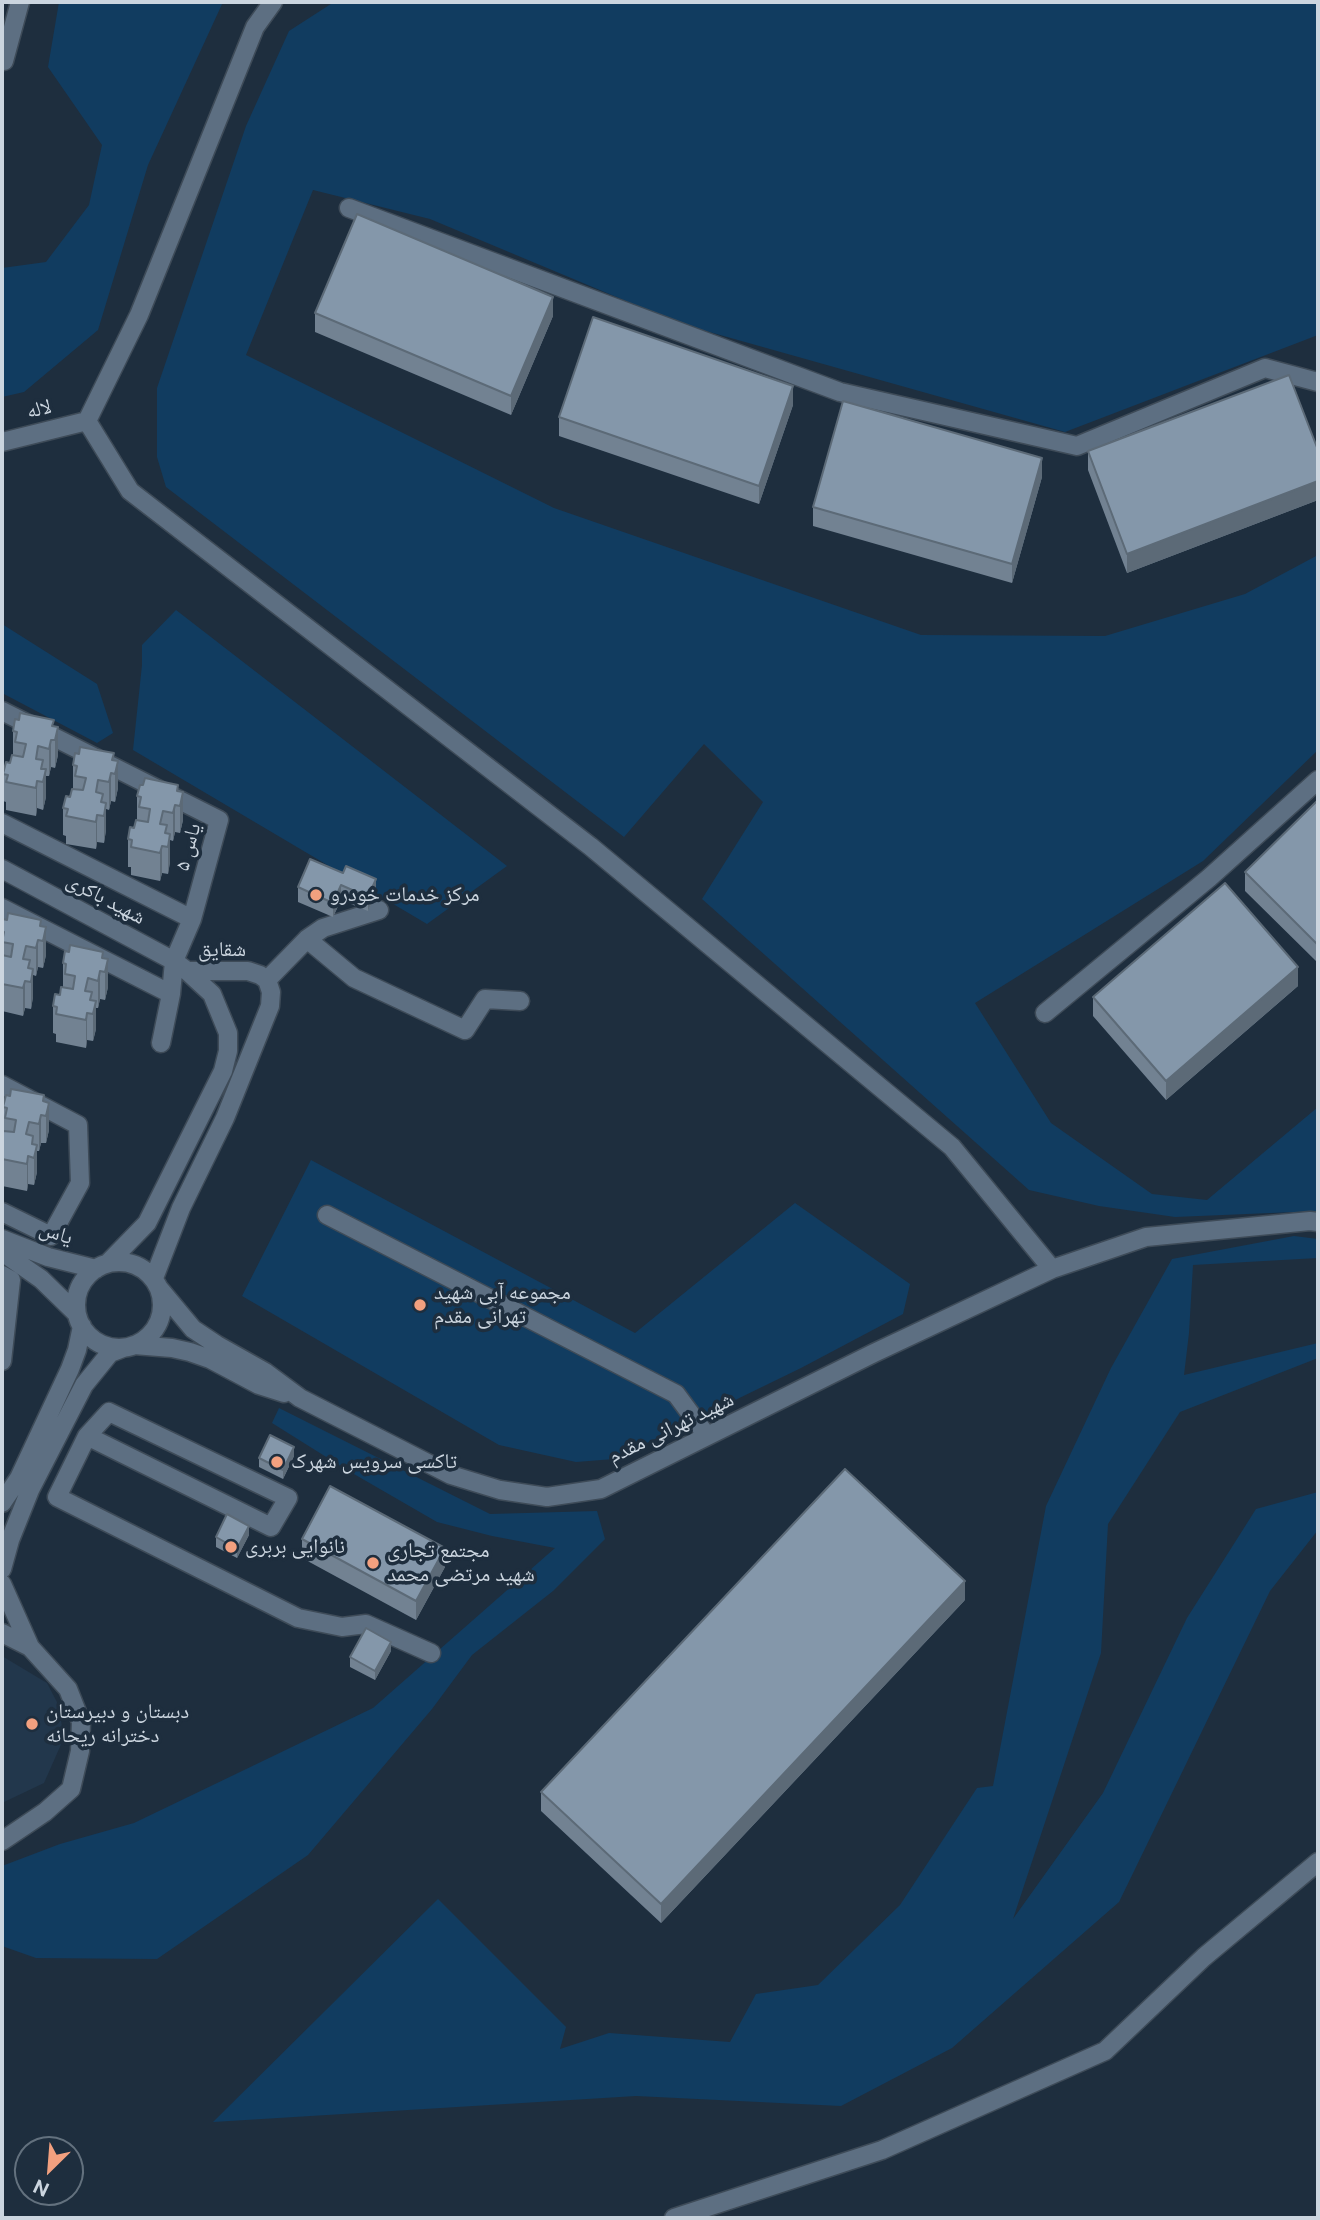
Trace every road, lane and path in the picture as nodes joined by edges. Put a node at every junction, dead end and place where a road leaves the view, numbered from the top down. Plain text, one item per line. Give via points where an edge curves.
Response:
1 (20, 2) edge
2 (274, 2) edge
3 (2, 61) edge
4 (349, 208) dead end
5 (1318, 382) edge
6 (87, 421) junction
7 (2, 442) edge
8 (2, 711) edge
9 (1318, 780) edge
10 (2, 823) edge
11 (2, 869) edge
12 (2, 908) edge
13 (379, 910) dead end
14 (192, 919) junction
15 (307, 939) junction
16 (181, 966) junction
17 (267, 980) junction
18 (171, 994) junction
19 (520, 1001) dead end
20 (1045, 1013) dead end
21 (161, 1043) dead end
22 (2, 1085) edge
23 (2, 1212) edge
24 (327, 1215) dead end
25 (1318, 1222) edge
26 (40, 1231) junction
27 (2, 1239) edge
28 (33, 1251) junction
29 (2, 1252) edge
30 (102, 1266) junction
31 (1052, 1269) junction
32 (11, 1273) edge
33 (156, 1282) junction
34 (80, 1320) junction
35 (128, 1346) junction
36 (2, 1360) edge
37 (300, 1398) junction
38 (87, 1436) junction
39 (707, 1436) junction
40 (2, 1503) edge
41 (2, 1569) edge
42 (2, 1584) edge
43 (2, 1633) edge
44 (30, 1647) junction
45 (430, 1653) dead end
46 (2, 1840) edge
47 (1318, 1861) edge
48 (674, 2218) edge

1 - 3 street
2 - 6 street via 255,27 139,315
4 - 5 street via 840,392 1077,446 1265,368
6 - 7 street, لاله
6 - 31 street via 130,491 590,846 952,1147
8 - 14 street, یاس ۵ via 219,820
9 - 20 street via 1209,878
10 - 14 street
11 - 16 street, شهید باکری
12 - 18 street
13 - 15 street via 323,928
14 - 16 street, یاس ۵
15 - 17 street
15 - 19 street via 354,978 465,1030 485,999
16 - 17 street, شقایق via 247,971
16 - 18 street, یاس ۵
16 - 30 street, شقایق via 212,994 228,1033 223,1071 148,1223
17 - 33 street, شقایق via 270,1006 225,1118 181,1208
18 - 21 street, یاس ۵
22 - 26 street via 78,1125 80,1183 51,1236
23 - 26 street
24 - 39 street via 676,1394
25 - 31 street, شهید تهرانی مقدم via 1146,1237
26 - 28 street
27 - 28 street, یاس
28 - 30 street, یاس
29 - 32 street
30 - 33 street via 133,1265
30 - 34 street via 80,1289 76,1301
31 - 39 street, شهید تهرانی مقدم
32 - 34 street via 41,1279
32 - 36 street
33 - 35 street via 162,1298 159,1321 145,1340
33 - 37 street, شهید تهرانی مقدم via 192,1329
34 - 35 street via 92,1338 106,1346
34 - 40 street via 70,1368 19,1478
35 - 37 street, شهید تهرانی مقدم via 190,1352 259,1385
35 - 41 street via 110,1353 84,1385 30,1490
37 - 39 street, شهید تهرانی مقدم via 451,1475 500,1490 547,1497 601,1489
38 - 38 street via 271,1527 288,1498 109,1412
38 - 45 street via 57,1497 298,1618 342,1627 366,1624
42 - 44 street
43 - 44 street
44 - 46 street via 68,1689 81,1722 80,1751 71,1789 46,1812
47 - 48 street via 1204,1957 1105,2051 882,2150

